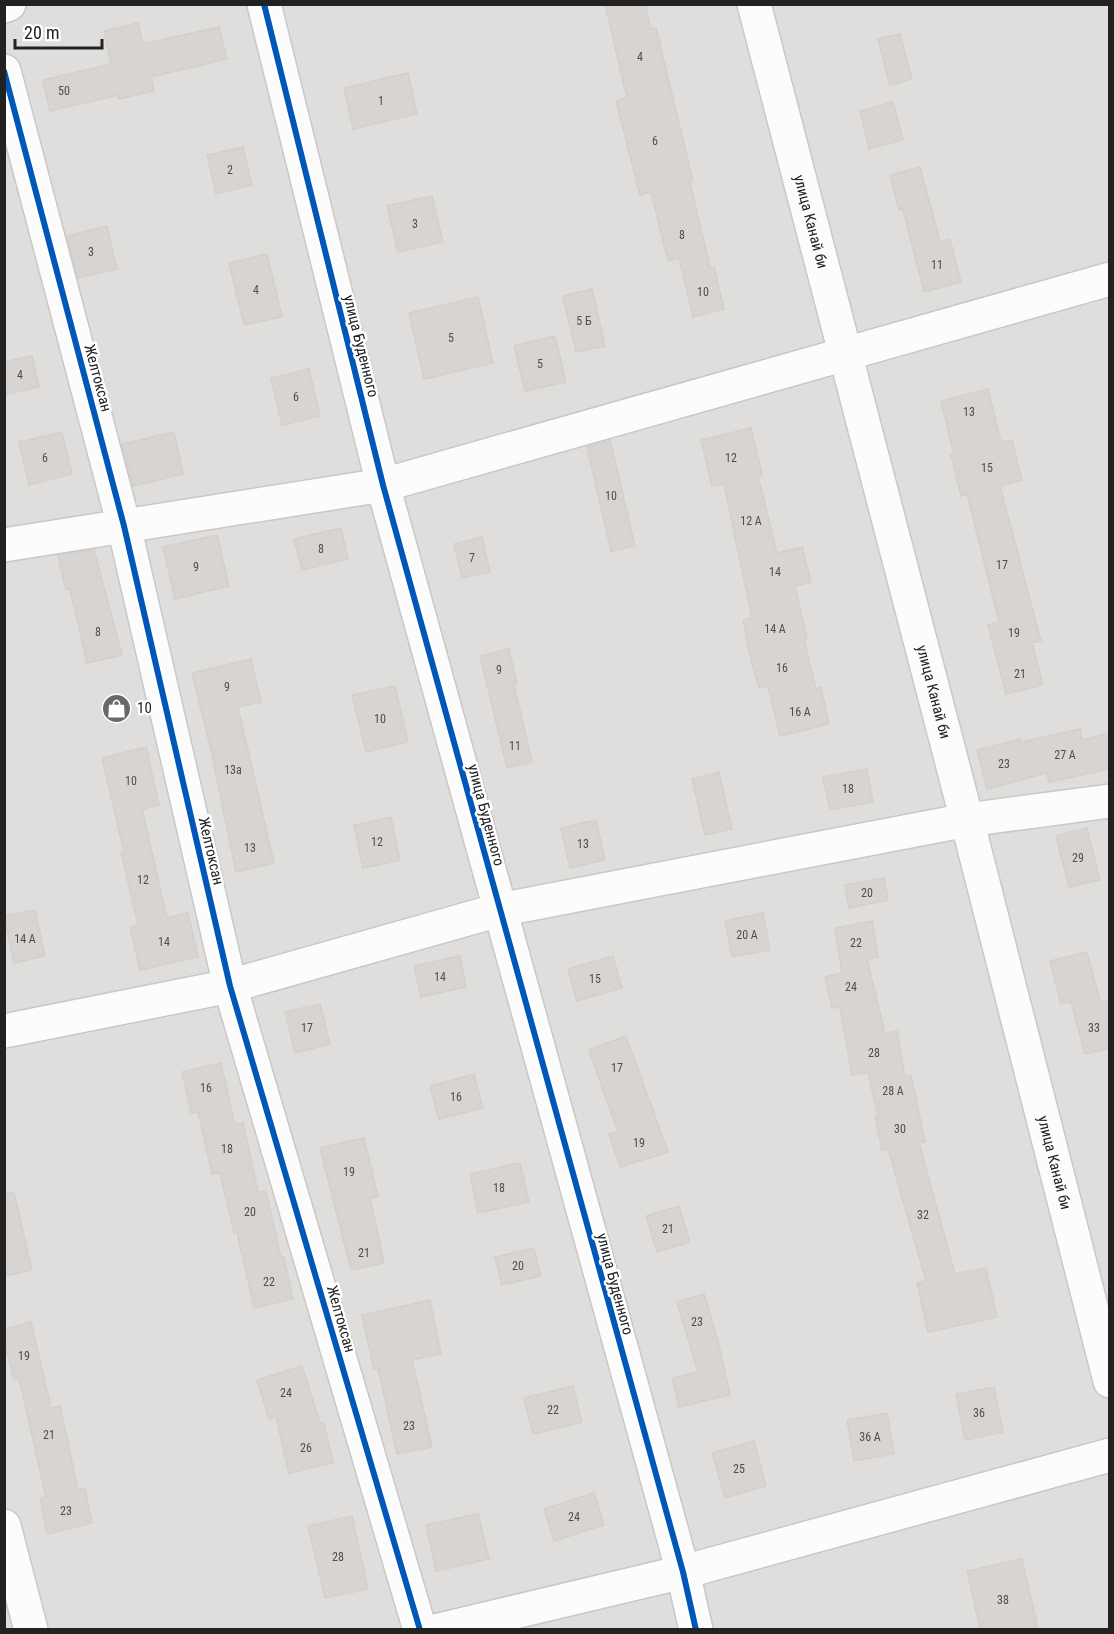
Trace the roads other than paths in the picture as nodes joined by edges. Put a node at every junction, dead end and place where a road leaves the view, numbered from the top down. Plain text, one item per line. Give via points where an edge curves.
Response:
1 (9, 4) edge
2 (264, 4) edge
3 (754, 4) edge
4 (4, 6) edge
5 (4, 71) edge
6 (1110, 279) edge
7 (847, 354) junction
8 (383, 485) junction
9 (124, 526) junction
10 (4, 546) edge
11 (1110, 801) edge
12 (968, 820) junction
13 (499, 910) junction
14 (230, 986) junction
15 (4, 1031) edge
16 (1110, 1381) edge
17 (1110, 1455) edge
18 (4, 1526) edge
19 (683, 1572) junction
20 (31, 1629) edge
21 (420, 1629) edge
22 (439, 1629) edge
23 (696, 1629) edge

1 - 4 street
2 - 8 street, улица Буденного
3 - 7 street, улица Канай би
5 - 9 street, Желтоксан
6 - 7 street
7 - 8 street
7 - 12 street, улица Канай би
8 - 9 street
8 - 13 street, улица Буденного
9 - 10 street
9 - 14 street, Желтоксан
11 - 12 street
12 - 13 street
12 - 16 street, улица Канай би
13 - 14 street
13 - 19 street, улица Буденного
14 - 15 street
14 - 21 street, Желтоксан
17 - 19 street
18 - 20 street
19 - 22 street
19 - 23 street, улица Буденного

